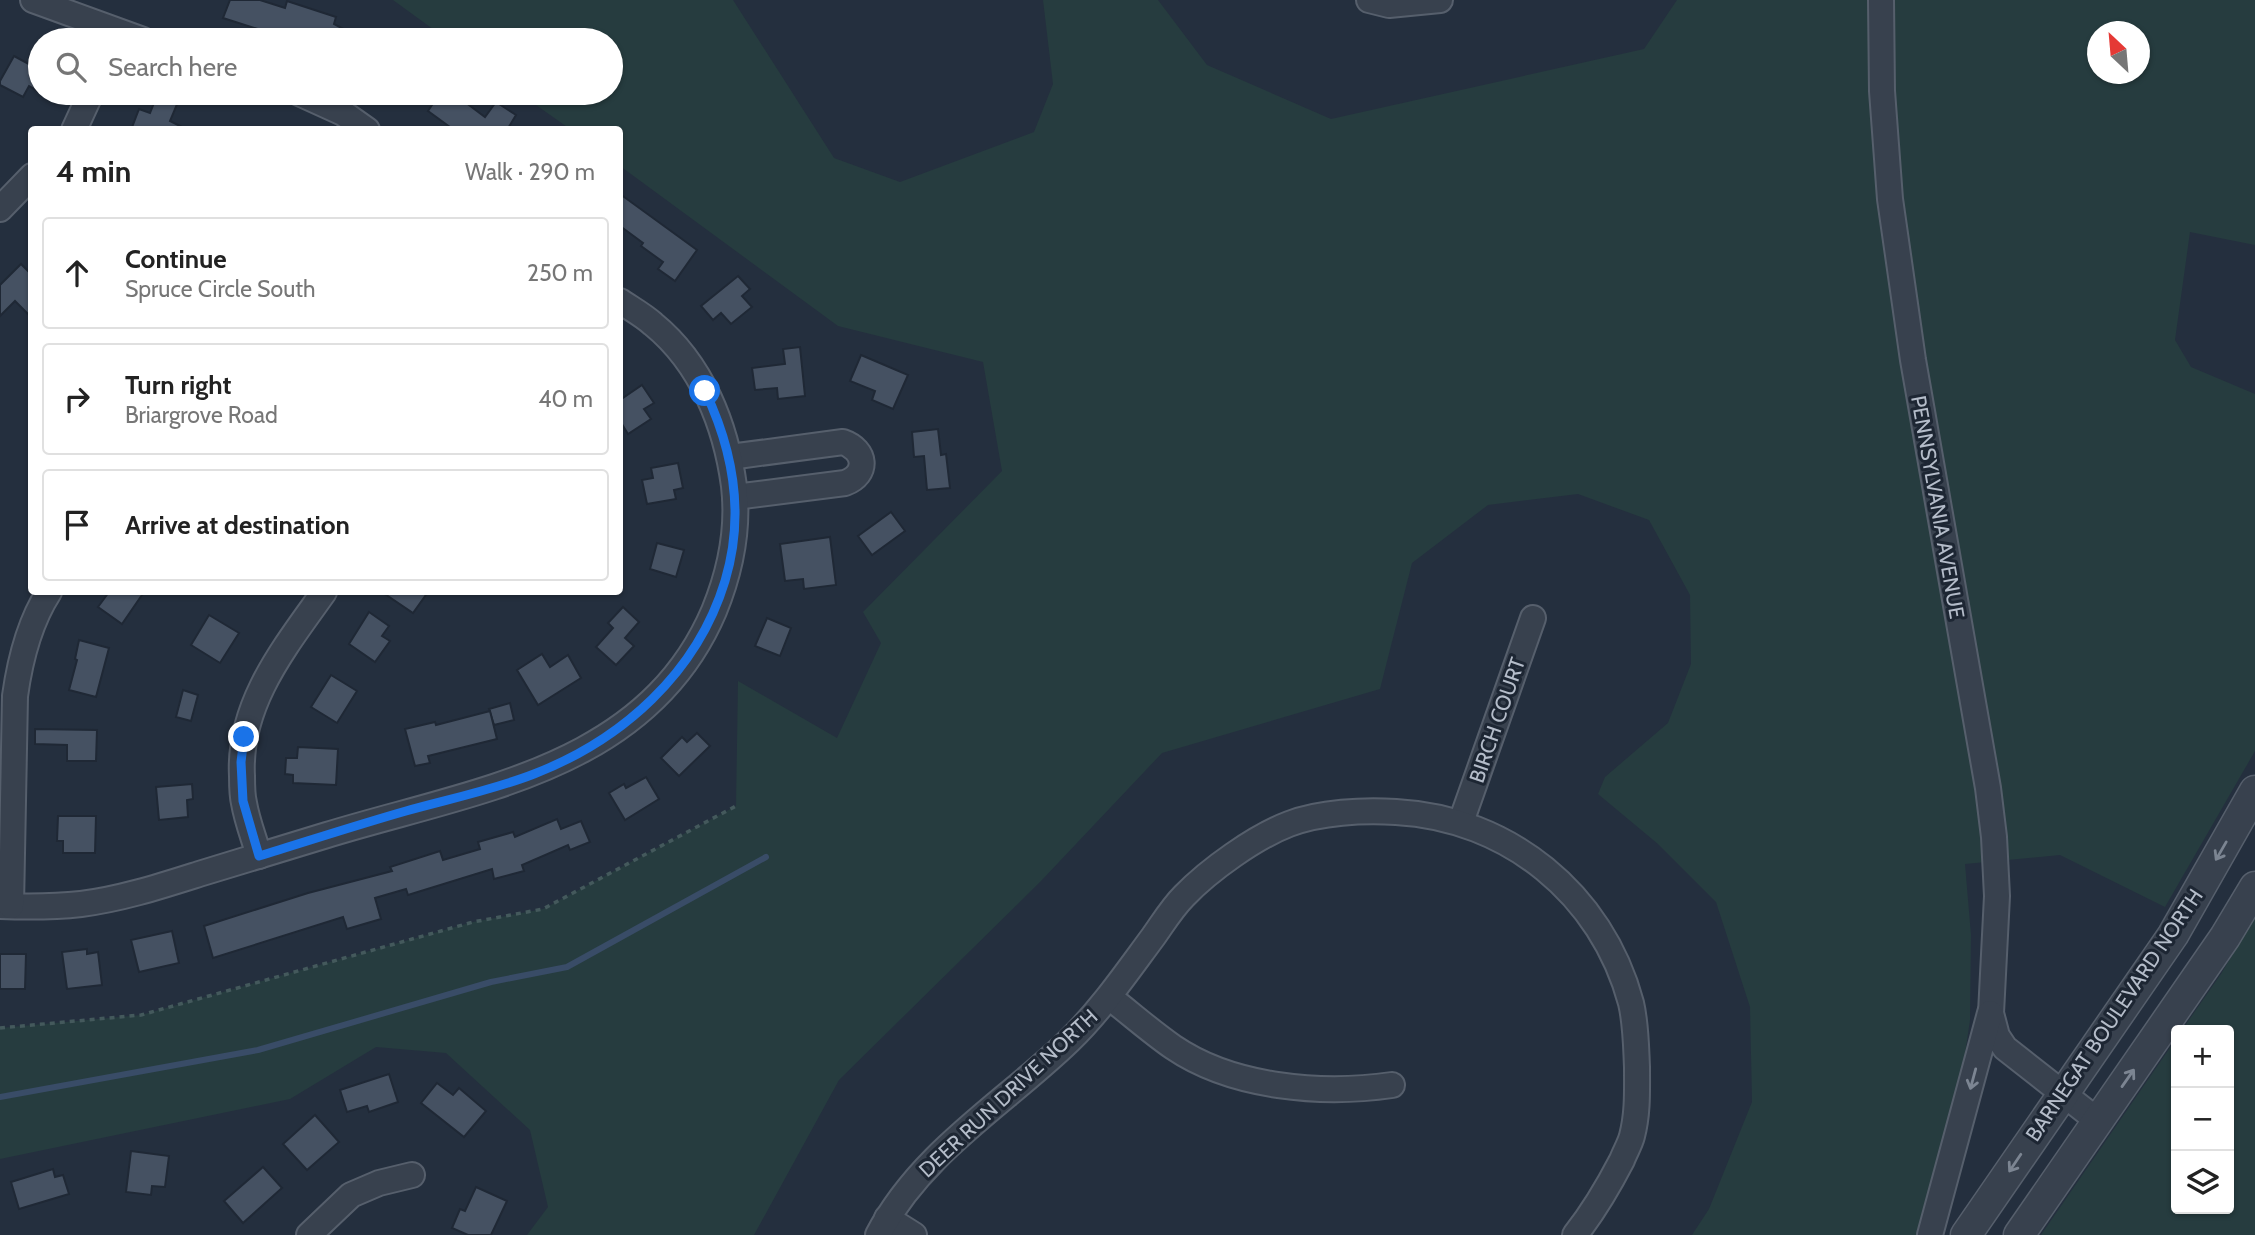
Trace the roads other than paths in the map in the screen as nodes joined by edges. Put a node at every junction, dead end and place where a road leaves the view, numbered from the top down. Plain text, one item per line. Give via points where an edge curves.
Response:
1 (33, 0) edge
2 (1369, 0) edge
3 (1440, 0) edge
4 (1881, 0) edge
5 (97, 28) edge
6 (85, 105) edge
7 (316, 105) edge
8 (338, 121) edge
9 (76, 126) edge
10 (28, 180) edge
11 (0, 209) edge
12 (623, 303) edge
13 (730, 457) junction
14 (735, 497) junction
15 (47, 595) edge
16 (322, 595) edge
17 (1533, 618) dead end
18 (2255, 791) edge
19 (1461, 822) junction
20 (259, 856) junction
21 (2255, 887) edge
22 (5, 906) edge
23 (1109, 996) junction
24 (1990, 1013) junction
25 (1392, 1085) dead end
26 (2062, 1094) junction
27 (2098, 1121) junction
28 (412, 1175) dead end
29 (882, 1227) edge
30 (309, 1235) edge
31 (914, 1235) edge
32 (1574, 1235) edge
33 (1930, 1235) edge
34 (1966, 1235) edge
35 (2019, 1235) edge

1 - 5 street
2 - 3 street via 1388,5
4 - 24 street, PENNSYLVANIA AVENUE via 1890,199 1994,837 1997,896
6 - 9 street
7 - 8 street
10 - 11 street
12 - 13 street via 653,324 682,354 714,409
13 - 14 street
13 - 14 street via 844,442 856,449 862,462 854,480
14 - 20 street via 730,565 707,627 678,672 616,730 561,763 521,778
15 - 22 street via 28,639 15,696
16 - 20 street via 275,663 244,737 243,801
17 - 19 street, BIRCH COURT
18 -> 26 street, BARNEGAT BOULEVARD NORTH via 2173,935
19 - 23 street, DEER RUN DRIVE NORTH via 1377,810 1289,824 1219,865 1183,897
19 - 32 street, DEER RUN DRIVE NORTH via 1537,862 1577,899 1619,968 1631,1006 1638,1103 1632,1139 1604,1195
20 - 22 street via 83,904
27 -> 21 street
23 - 25 street via 1174,1048 1217,1071 1262,1082 1328,1089
23 - 29 street, DEER RUN DRIVE NORTH via 1069,1041 915,1180
24 - 26 street, PENNSYLVANIA AVENUE via 2005,1048
24 -> 33 street, PENNSYLVANIA AVENUE
26 - 27 street, PENNSYLVANIA AVENUE
26 -> 34 street, BARNEGAT BOULEVARD NORTH
27 - 35 street
28 - 30 street via 351,1195
29 - 31 street

